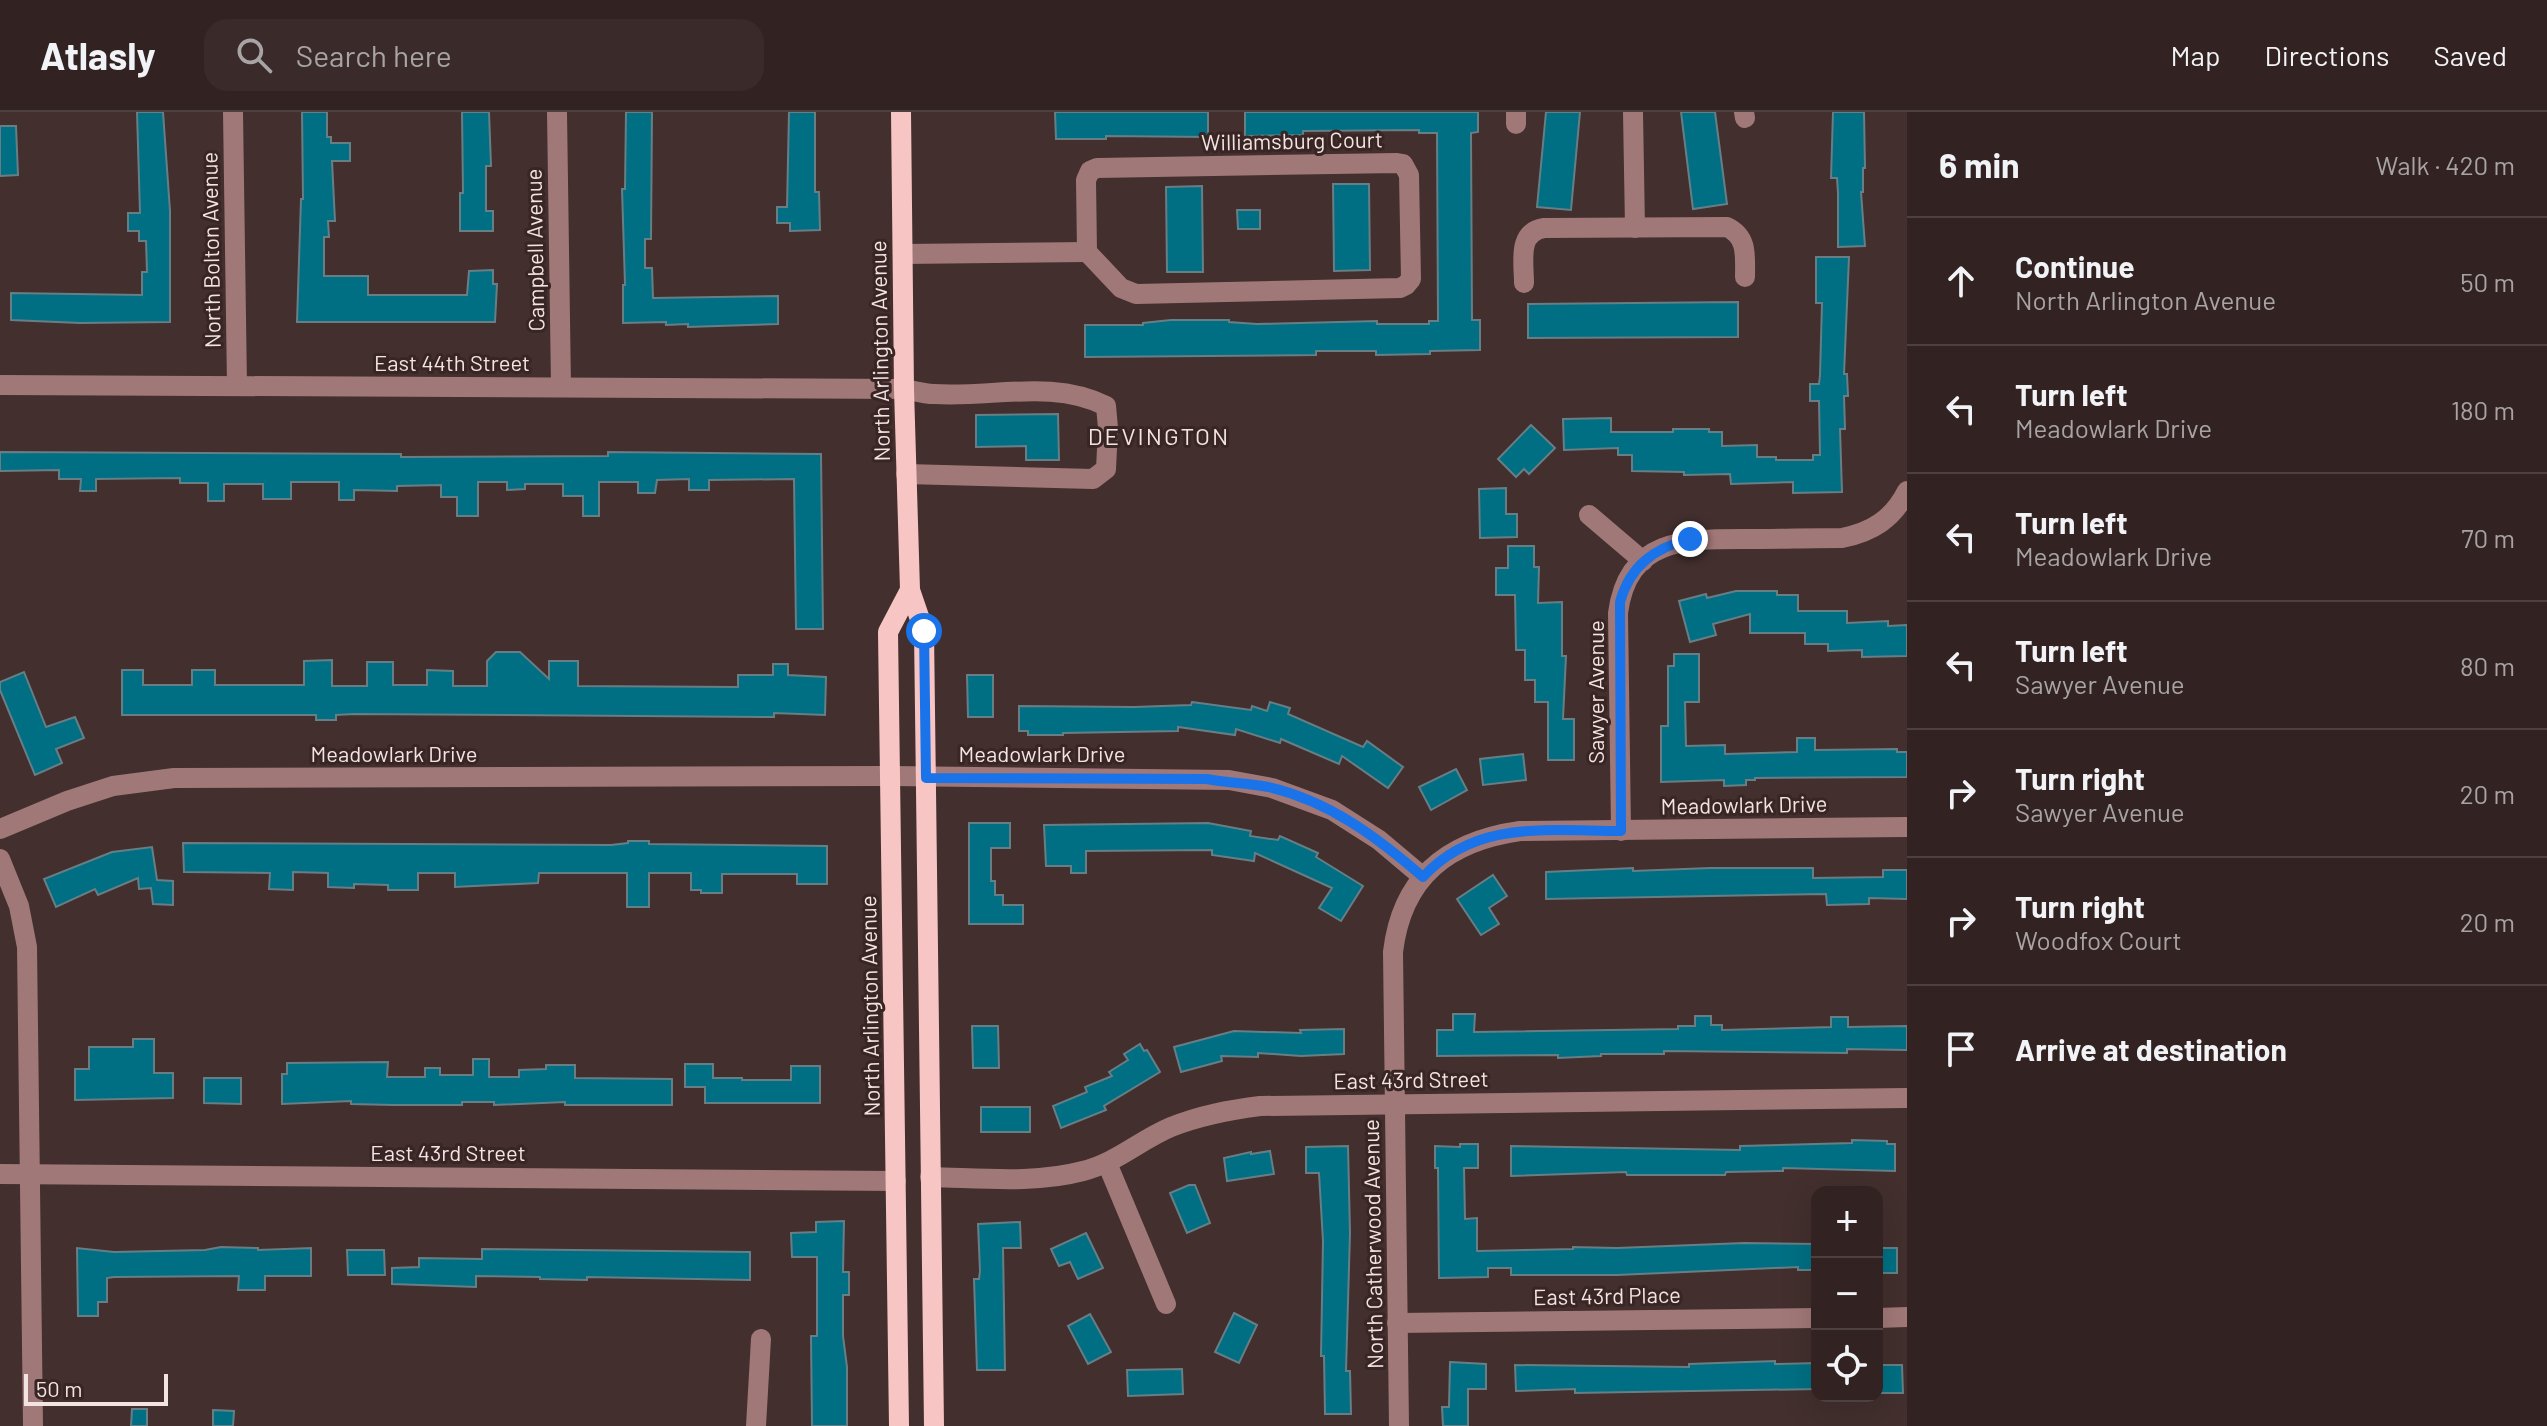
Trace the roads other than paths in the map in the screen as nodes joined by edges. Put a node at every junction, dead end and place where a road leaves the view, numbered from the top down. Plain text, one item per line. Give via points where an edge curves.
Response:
1 (233, 112) edge
2 (557, 112) edge
3 (901, 112) edge
4 (1633, 112) edge
5 (1635, 228) junction
6 (1087, 252) junction
7 (903, 254) junction
8 (1745, 277) dead end
9 (1524, 283) dead end
10 (0, 385) edge
11 (237, 386) junction
12 (561, 387) junction
13 (904, 389) junction
14 (906, 474) junction
15 (1907, 491) edge
16 (1589, 515) dead end
17 (1643, 561) junction
18 (910, 590) junction
19 (891, 776) junction
20 (926, 778) junction
21 (1907, 827) edge
22 (0, 829) edge
23 (1621, 831) junction
24 (0, 859) edge
25 (1423, 877) junction
26 (1907, 1098) edge
27 (1395, 1104) junction
28 (1107, 1163) junction
29 (0, 1174) edge
30 (31, 1175) junction
31 (930, 1177) junction
32 (896, 1181) junction
33 (1166, 1304) dead end
34 (1907, 1317) edge
35 (1811, 1318) edge
36 (1883, 1318) edge
37 (1397, 1323) junction
38 (761, 1339) dead end
39 (33, 1426) edge
40 (756, 1426) edge
41 (899, 1426) edge
42 (934, 1426) edge
43 (1399, 1426) edge

1 - 11 street, North Bolton Avenue
2 - 12 street, Campbell Avenue
3 - 7 main road, North Arlington Avenue
4 - 5 street
5 - 8 street via 1731,229 1743,242
5 - 9 street via 1537,229 1524,244
6 - 6 street, Williamsburg Court via 1086,180 1097,168 1397,163 1409,175 1411,279 1400,288 1136,294 1121,288
6 - 7 street
7 - 13 main road, North Arlington Avenue
10 - 11 street, East 44th Street
11 - 12 street, East 44th Street
12 - 13 street, East 44th Street
13 - 14 main road, North Arlington Avenue
13 - 14 street, East 44th Street via 1087,397 1106,406 1108,428 1106,469 1093,479
14 - 18 main road, North Arlington Avenue
15 - 17 street via 1893,513 1867,531 1842,538 1690,539
16 - 17 street
17 - 23 street, Sawyer Avenue via 1628,579 1618,613
18 - 19 main road, North Arlington Avenue via 888,632
18 - 20 main road, North Arlington Avenue via 924,631
19 - 20 street, Meadowlark Drive
19 - 22 street, Meadowlark Drive via 174,778 113,786
19 - 32 main road, North Arlington Avenue
20 - 25 street, Meadowlark Drive via 1243,782 1332,810
20 - 31 main road, North Arlington Avenue
21 - 23 street, Meadowlark Drive
23 - 25 street, Meadowlark Drive via 1493,835 1459,848
24 - 30 street via 19,906 27,947
25 - 27 street, North Catherwood Avenue via 1404,909 1394,943
26 - 27 street, East 43rd Street
27 - 28 street, East 43rd Street via 1214,1112 1170,1128
27 - 37 street, North Catherwood Avenue
28 - 31 street, East 43rd Street via 1069,1175 1029,1179
28 - 33 street
29 - 30 street, East 43rd Street
30 - 32 street, East 43rd Street
30 - 39 street
31 - 42 main road, North Arlington Avenue
32 - 41 main road, North Arlington Avenue
34 - 36 street
35 - 37 street, East 43rd Place
37 - 43 street, North Catherwood Avenue
38 - 40 street

